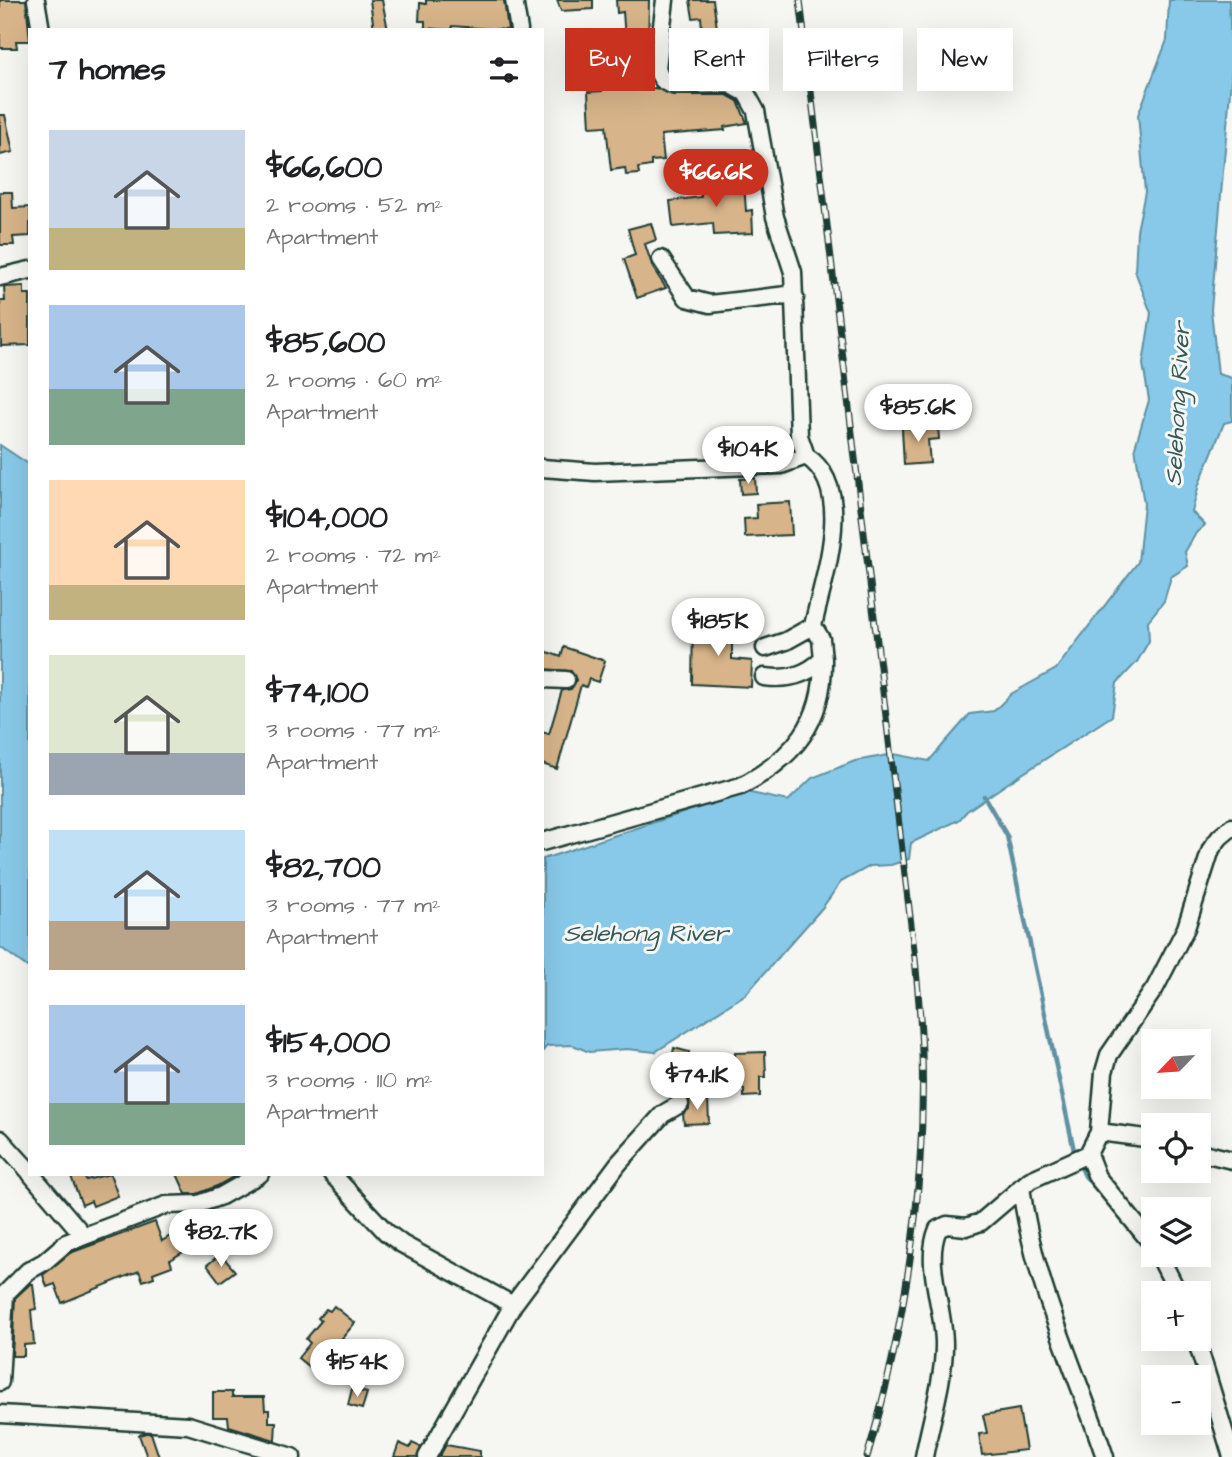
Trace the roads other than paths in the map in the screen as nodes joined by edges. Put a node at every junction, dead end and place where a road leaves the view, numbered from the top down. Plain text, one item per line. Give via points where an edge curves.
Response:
1 (36, 0) edge
2 (514, 0) edge
3 (665, 0) edge
4 (41, 28) edge
5 (519, 28) edge
6 (661, 259) dead end
7 (28, 270) edge
8 (0, 277) edge
9 (795, 298) junction
10 (806, 456) junction
11 (544, 468) edge
12 (813, 626) junction
13 (765, 648) dead end
14 (823, 659) junction
15 (764, 677) dead end
16 (544, 678) edge
17 (566, 680) dead end
18 (1232, 827) edge
19 (544, 841) edge
20 (680, 1104) dead end
21 (1099, 1132) junction
22 (1141, 1137) edge
23 (0, 1139) edge
24 (1211, 1155) edge
25 (1081, 1158) junction
26 (1232, 1160) edge
27 (28, 1170) edge
28 (34, 1176) edge
29 (256, 1176) edge
30 (334, 1176) edge
31 (1021, 1187) junction
32 (1141, 1230) edge
33 (84, 1236) junction
34 (513, 1305) junction
35 (1200, 1351) edge
36 (0, 1382) edge
37 (0, 1414) edge
38 (292, 1457) edge
39 (427, 1457) edge
40 (924, 1457) edge
41 (1105, 1457) edge
42 (1232, 1457) edge

1 - 4 street
2 - 5 street
3 - 9 street via 657,68 660,77 673,85 730,84 746,93 756,110
6 - 9 street via 687,298 710,304 787,295
7 - 8 street
9 - 10 street via 799,436
10 - 11 street via 781,464 595,472
10 - 12 street via 826,476 835,514
12 - 13 street
12 - 14 street via 821,639
14 - 15 street via 796,677
14 - 19 street via 824,681 815,711 800,740 771,770 741,786
16 - 17 street
18 - 21 street via 1211,849 1186,928 1155,988 1108,1055
20 - 34 street via 663,1114 618,1164
21 - 22 street
21 - 25 street
23 - 27 street
24 - 26 street
25 - 31 street
25 - 32 street
28 - 33 street
29 - 33 street via 199,1204 166,1205
30 - 34 street via 402,1244
31 - 40 street via 981,1222 942,1226 936,1234 934,1263 944,1348
31 - 41 street via 1046,1300
33 - 36 street via 66,1242 5,1294
34 - 39 street
35 - 42 street
37 - 38 street via 188,1424

